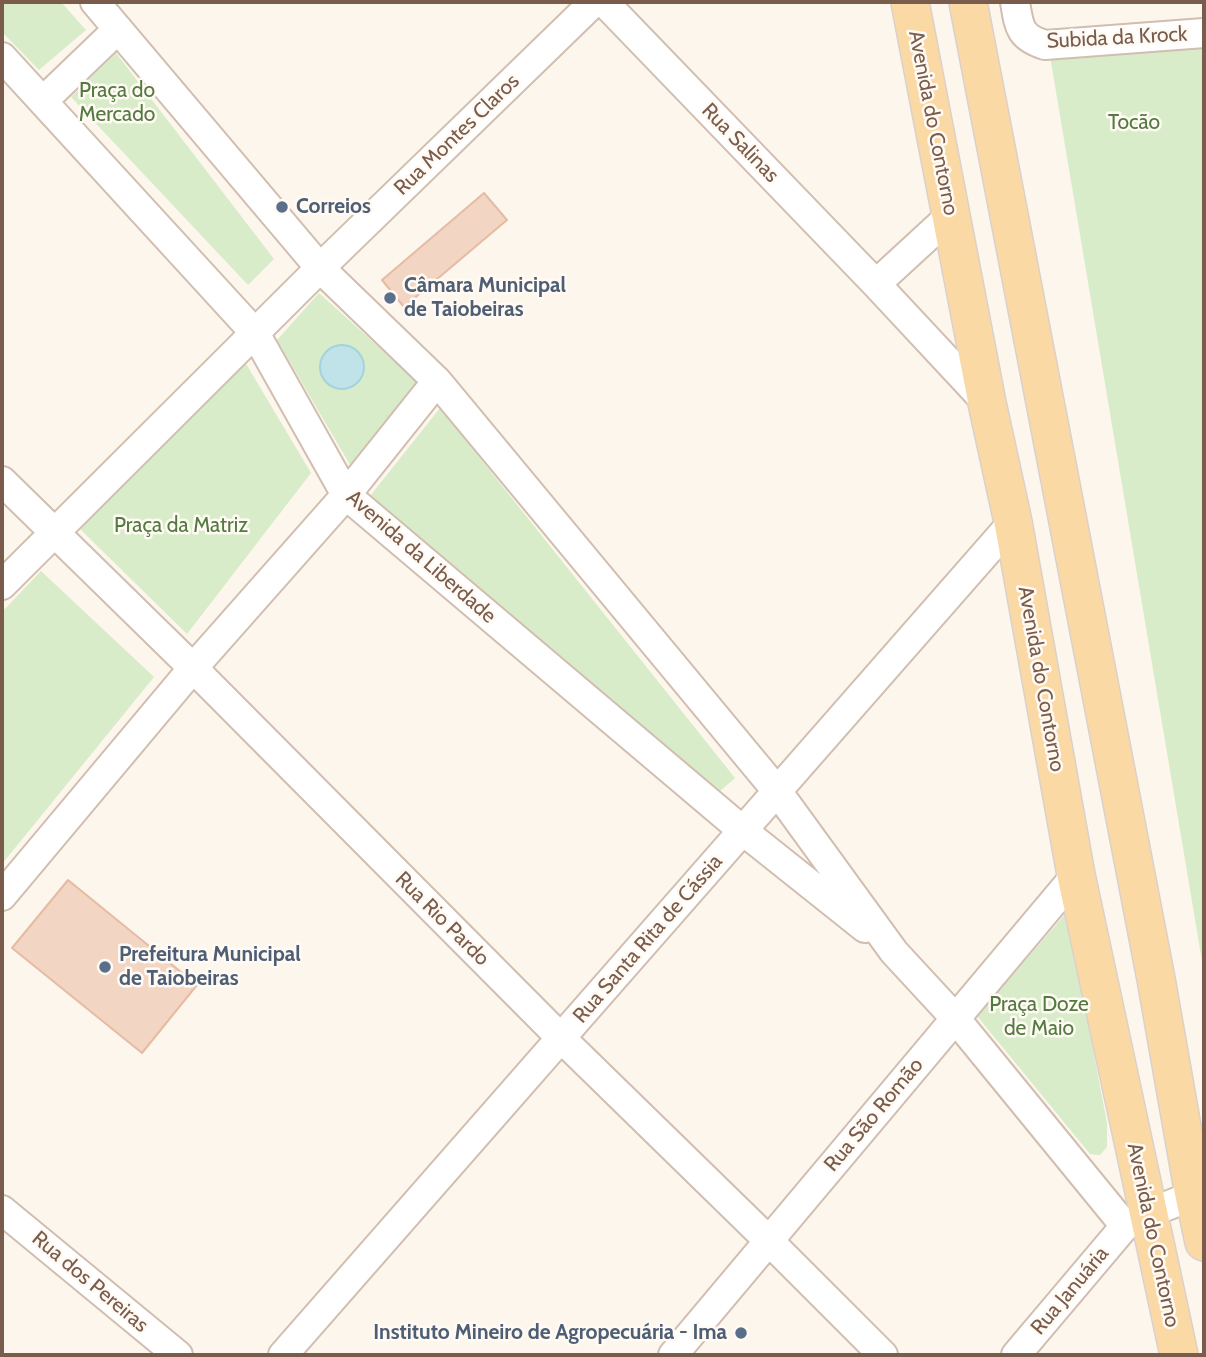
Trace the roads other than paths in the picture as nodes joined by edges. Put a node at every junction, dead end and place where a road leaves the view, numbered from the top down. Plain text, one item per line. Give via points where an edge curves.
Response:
1 (95, 2) edge
2 (594, 2) edge
3 (604, 2) edge
4 (910, 2) edge
5 (968, 2) edge
6 (1015, 2) edge
7 (118, 29) junction
8 (1204, 33) edge
9 (2, 57) edge
10 (43, 101) junction
11 (951, 215) junction
12 (320, 268) junction
13 (876, 284) junction
14 (255, 333) junction
15 (437, 381) junction
16 (987, 403) junction
17 (2, 481) edge
18 (346, 495) junction
19 (1013, 522) junction
20 (53, 533) junction
21 (2, 585) edge
22 (193, 668) junction
23 (777, 791) junction
24 (742, 830) junction
25 (1076, 875) junction
26 (2, 896) edge
27 (894, 952) junction
28 (1156, 979) junction
29 (1102, 993) junction
30 (955, 1018) junction
31 (562, 1039) junction
32 (1194, 1195) junction
33 (2, 1210) edge
34 (1136, 1220) junction
35 (769, 1241) junction
36 (1204, 1242) edge
37 (178, 1355) edge
38 (283, 1355) edge
39 (673, 1355) edge
40 (883, 1355) edge
41 (1016, 1355) edge
42 (1179, 1355) edge

1 - 7 street, Avenida da Liberdade
2 - 12 street, Rua Montes Claros
3 - 13 street, Rua Salinas
4 - 11 main road, Avenida do Contorno
5 - 28 main road
6 - 8 street, Subida da Krock via 1020,29 1045,45
7 - 10 street
7 - 12 street, Avenida da Liberdade
9 - 10 street, Avenida da Liberdade
10 - 14 street, Avenida da Liberdade
11 - 13 street
11 - 16 main road, Avenida do Contorno
12 - 14 street
12 - 15 street, Avenida da Liberdade
13 - 16 street, Rua Salinas
14 - 18 street, Avenida da Liberdade
14 - 20 street
15 - 18 street
15 - 23 street, Avenida da Liberdade
16 - 19 main road, Avenida do Contorno
17 - 20 street, Rua Rio Pardo
18 - 22 street
18 - 24 street, Avenida da Liberdade
19 - 23 street, Rua Santa Rita de Cássia
19 - 25 main road, Avenida do Contorno
20 - 21 street
20 - 22 street, Rua Rio Pardo
22 - 26 street
22 - 31 street, Rua Rio Pardo
23 - 24 street, Rua Santa Rita de Cássia
23 - 27 street, Avenida da Liberdade
24 - 27 street, Avenida da Liberdade
24 - 31 street, Rua Santa Rita de Cássia
25 - 29 main road, Avenida do Contorno
25 - 30 street, Rua São Romão
27 - 30 street, Avenida da Liberdade
28 - 29 main road
28 - 32 main road
29 - 34 main road, Avenida do Contorno
30 - 34 street
30 - 35 street, Rua São Romão
31 - 35 street, Rua Rio Pardo
31 - 38 street, Rua Santa Rita de Cássia
32 - 34 street
32 - 36 main road
33 - 37 street, Rua dos Pereiras
34 - 41 street, Rua Januária
34 - 42 main road, Avenida do Contorno
35 - 39 street, Rua São Romão
35 - 40 street, Rua Rio Pardo

